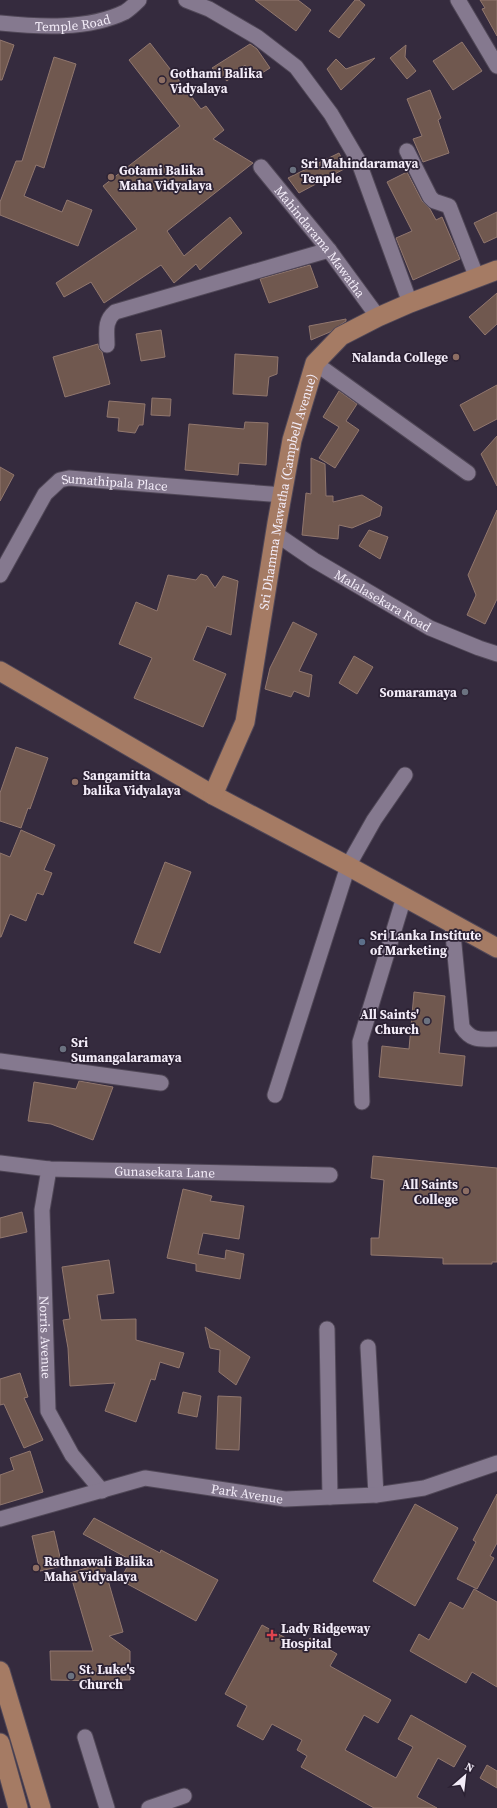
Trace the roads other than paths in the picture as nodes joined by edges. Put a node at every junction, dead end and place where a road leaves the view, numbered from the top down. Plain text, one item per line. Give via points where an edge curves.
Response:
1 (139, 0) edge
2 (186, 0) edge
3 (458, 0) edge
4 (0, 23) edge
5 (497, 66) edge
6 (407, 151) dead end
7 (261, 167) dead end
8 (329, 250) junction
9 (497, 270) edge
10 (476, 278) junction
11 (410, 303) junction
12 (378, 317) junction
13 (107, 346) dead end
14 (315, 363) junction
15 (468, 473) dead end
16 (283, 495) junction
17 (276, 534) junction
18 (0, 575) edge
19 (497, 654) edge
20 (0, 671) edge
21 (404, 775) dead end
22 (213, 795) junction
23 (348, 866) junction
24 (404, 897) junction
25 (452, 924) junction
26 (497, 948) edge
27 (497, 1039) edge
28 (0, 1061) edge
29 (161, 1083) dead end
30 (275, 1095) dead end
31 (362, 1102) dead end
32 (0, 1163) edge
33 (49, 1169) junction
34 (330, 1175) dead end
35 (327, 1329) dead end
36 (368, 1347) dead end
37 (497, 1463) edge
38 (102, 1491) junction
39 (376, 1495) junction
40 (330, 1497) junction
41 (0, 1518) edge
42 (0, 1671) edge
43 (85, 1736) dead end
44 (0, 1743) edge
45 (184, 1796) dead end
46 (18, 1808) edge
47 (41, 1808) edge
48 (107, 1808) edge
49 (149, 1808) edge

1 - 4 street, Temple Road via 126,12 89,23 37,27
2 - 11 street via 209,9 257,37 296,67 305,78 331,114 358,160
3 - 5 street
6 - 10 street via 430,197 449,206
7 - 8 street, Mahindarama Mawatha
8 - 12 street, Mahindarama Mawatha
8 - 13 street via 115,312 109,317 107,324
9 - 10 main road, Sri Dhamma Mawatha (Campbell Avenue)
10 - 11 main road, Sri Dhamma Mawatha (Campbell Avenue)
11 - 12 main road, Sri Dhamma Mawatha (Campbell Avenue)
12 - 14 main road, Sri Dhamma Mawatha (Campbell Avenue) via 341,336
14 - 15 street
14 - 16 main road, Sri Dhamma Mawatha (Campbell Avenue) via 292,440
16 - 17 main road, Sri Dhamma Mawatha (Campbell Avenue)
16 - 18 street, Sumathipala Place via 68,478 60,480 45,494
17 - 19 street, Malalasekara Road via 314,560 430,628
17 - 22 main road, Sri Dhamma Mawatha (Campbell Avenue) via 245,722
20 - 22 main road
21 - 23 street
22 - 23 main road
23 - 24 main road
23 - 30 street
24 - 25 main road
24 - 31 street via 360,1042
25 - 26 main road
25 - 27 street via 462,1027 468,1035 476,1039
28 - 29 street
32 - 33 street, Gunasekara Lane
33 - 34 street, Gunasekara Lane
33 - 38 street, Norris Avenue via 42,1210 48,1411 72,1455
35 - 40 street
36 - 39 street
37 - 39 street, Park Avenue via 424,1488
38 - 40 street, Park Avenue via 145,1478 285,1498
38 - 41 street, Park Avenue
39 - 40 street, Park Avenue
42 - 47 main road
43 - 48 street
44 - 46 main road
45 - 49 street

